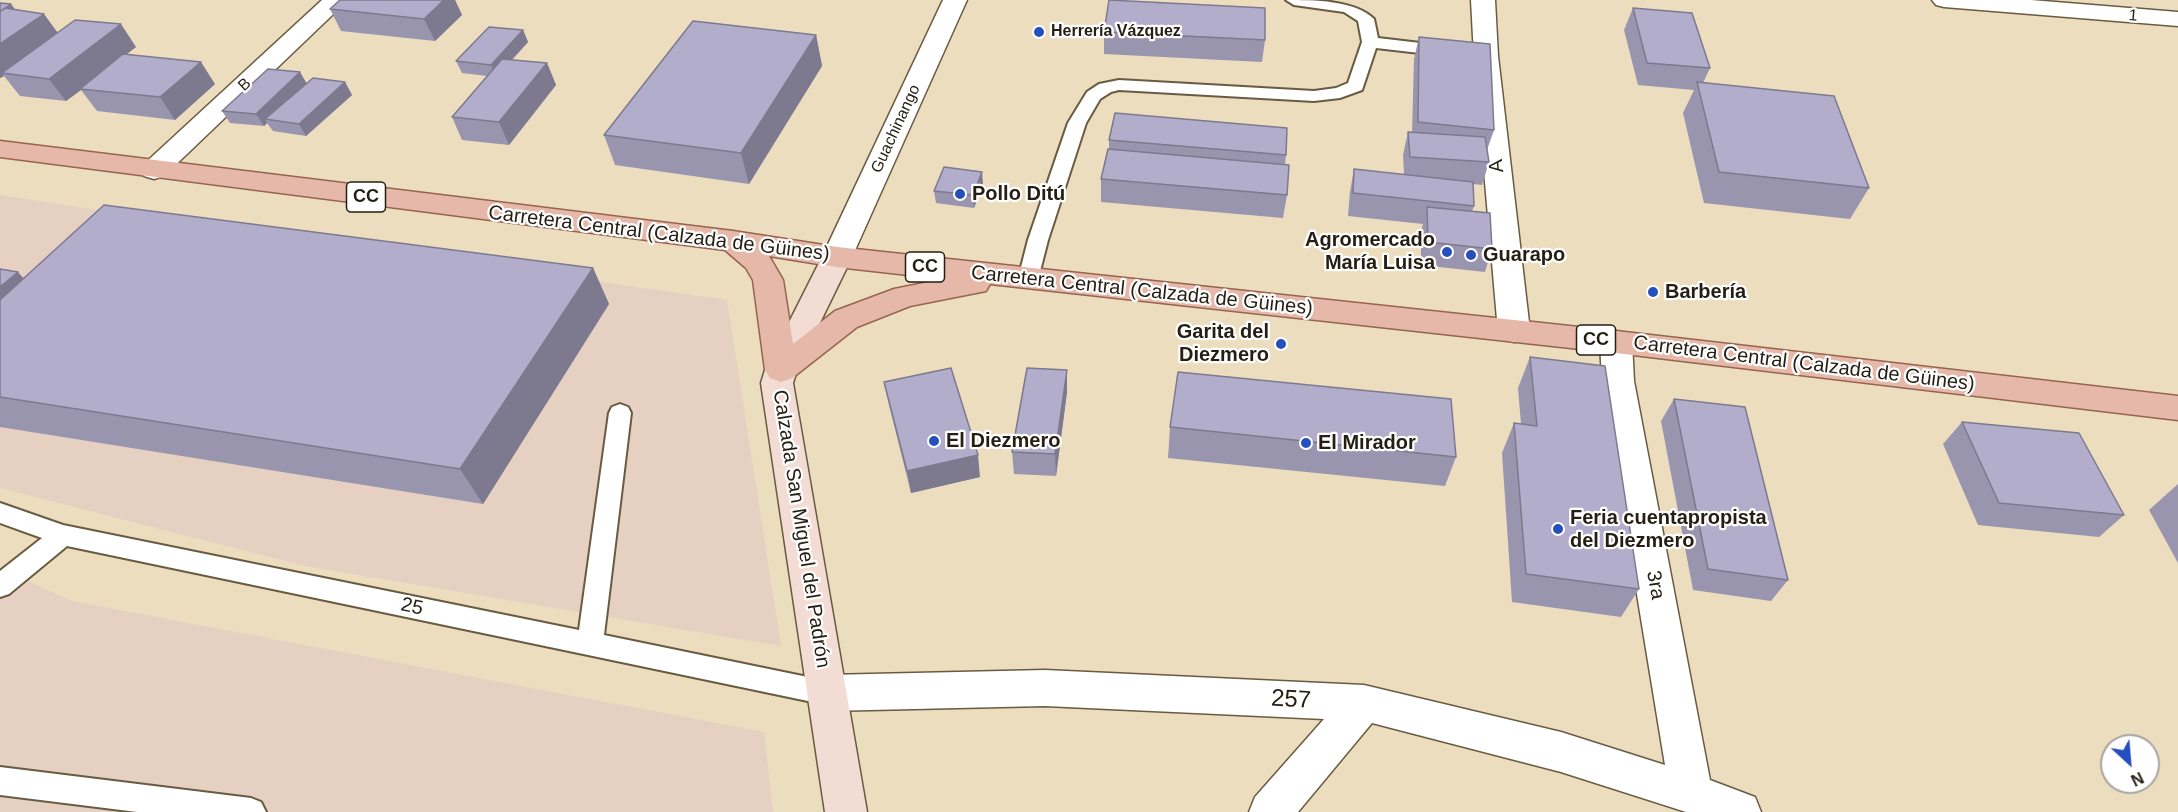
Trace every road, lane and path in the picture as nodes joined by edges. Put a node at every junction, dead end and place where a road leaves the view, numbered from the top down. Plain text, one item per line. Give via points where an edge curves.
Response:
1 (336, 0) edge
2 (955, 0) edge
3 (1294, 0) edge
4 (1483, 0) edge
5 (1944, 0) edge
6 (2178, 19) edge
7 (1370, 42) junction
8 (1475, 54) junction
9 (0, 150) edge
10 (154, 170) junction
11 (733, 242) junction
12 (837, 257) junction
13 (1021, 278) junction
14 (1514, 331) junction
15 (1616, 342) junction
16 (781, 370) junction
17 (2178, 408) edge
18 (620, 412) dead end
19 (0, 513) edge
20 (63, 535) junction
21 (0, 586) edge
22 (590, 643) junction
23 (827, 693) junction
24 (1364, 703) junction
25 (0, 781) edge
26 (1691, 793) junction
27 (251, 812) edge
28 (846, 812) edge
29 (1270, 812) edge
30 (1740, 812) edge

1 - 10 street, B
2 - 12 street, Guachinango
3 - 7 lane via 1349,8 1366,19
4 - 8 street, A
5 - 6 street, 1
7 - 8 lane
7 - 13 lane via 1356,86 1340,93 1314,96 1119,85 1093,96 1077,123 1038,240
8 - 14 street, A
9 - 10 main road, Carretera Central (Calzada de Güines) / CC
10 - 11 main road, Carretera Central (Calzada de Güines) / CC
11 - 12 main road, Carretera Central (Calzada de Güines) / CC
11 - 16 main road via 757,261 768,280
12 - 13 main road, Carretera Central (Calzada de Güines) / CC
12 - 16 main road, Calzada San Miguel del Padrón
13 - 14 main road, Carretera Central (Calzada de Güines) / CC
13 - 16 main road via 905,296 889,302 846,320
14 - 15 main road, Carretera Central (Calzada de Güines) / CC
15 - 17 main road, Carretera Central (Calzada de Güines) / CC
15 - 26 street, 3ra via 1620,393
16 - 23 main road, Calzada San Miguel del Padrón via 777,383
18 - 22 lane
19 - 20 lane, 25
20 - 21 lane
20 - 22 lane, 25
22 - 23 lane, 25
23 - 24 street, 257 via 1046,688
23 - 28 main road, Calzada San Miguel del Padrón
24 - 26 street, 257 via 1561,752
24 - 29 street
25 - 27 lane
26 - 30 street, 257

